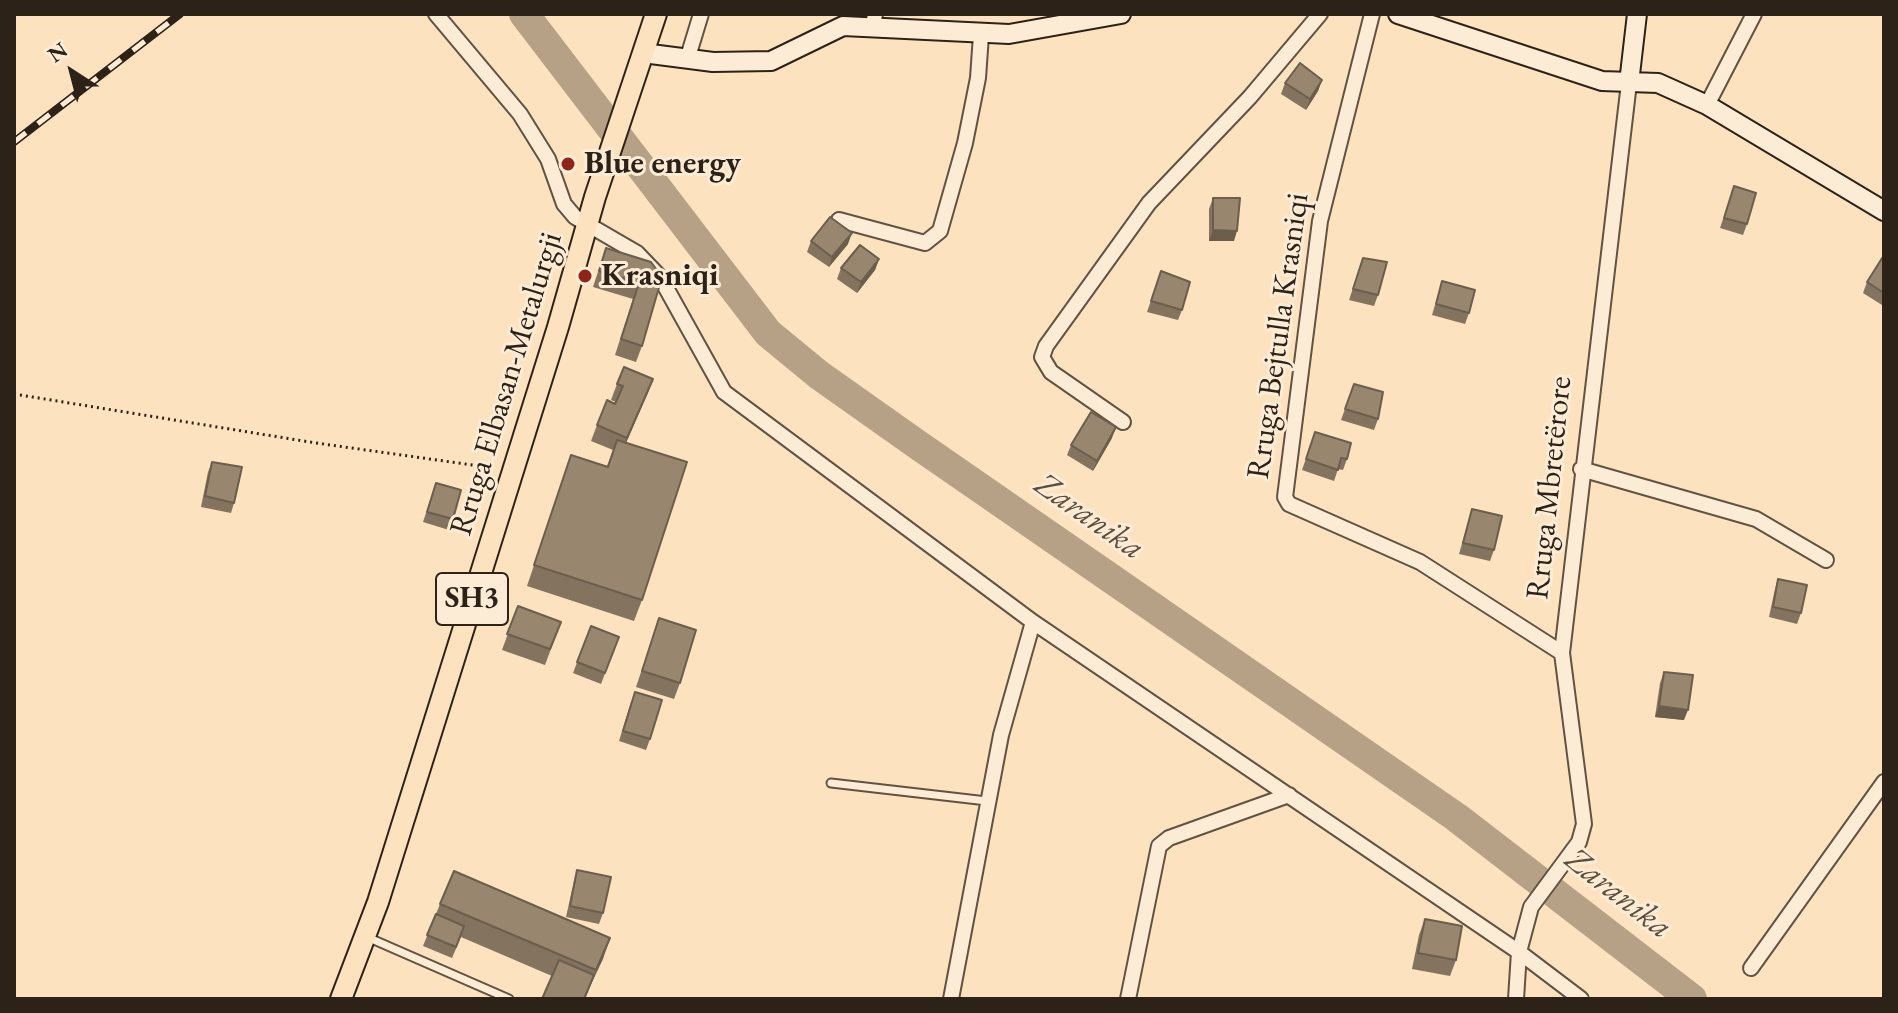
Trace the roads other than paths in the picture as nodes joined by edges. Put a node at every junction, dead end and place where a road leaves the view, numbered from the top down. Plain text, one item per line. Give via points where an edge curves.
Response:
1 (436, 14) edge
2 (656, 14) edge
3 (701, 14) edge
4 (1121, 14) edge
5 (1320, 14) edge
6 (1372, 14) edge
7 (1398, 14) edge
8 (1637, 14) edge
9 (1754, 14) edge
10 (874, 20) edge
11 (981, 35) junction
12 (643, 53) junction
13 (687, 60) junction
14 (1629, 83) junction
15 (1707, 105) junction
16 (1884, 211) edge
17 (839, 220) edge
18 (587, 223) junction
19 (1123, 422) dead end
20 (1581, 469) junction
21 (1826, 560) dead end
22 (1033, 622) junction
23 (1562, 653) junction
24 (1884, 782) edge
25 (831, 783) dead end
26 (1289, 795) junction
27 (990, 801) junction
28 (365, 936) junction
29 (1519, 952) junction
30 (1751, 968) dead end
31 (341, 999) edge
32 (509, 999) edge
33 (951, 999) edge
34 (1128, 999) edge
35 (1516, 999) edge
36 (1581, 999) edge

1 - 18 street via 520,114 548,159 564,204
2 - 12 main road, SH3
3 - 13 street
4 - 11 street
5 - 19 street via 1149,203 1046,346 1042,357 1051,372
6 - 23 street, Rruga Bejtulla Krasniqi via 1320,221 1285,497 1289,504 1420,562
7 - 14 street via 1602,81
8 - 14 street, Rruga Mbretërore
9 - 15 street
10 - 11 street
10 - 13 street via 843,26 771,61
11 - 17 street via 965,143 940,231 925,243
12 - 13 street
12 - 18 main road, Rruga Elbasan-Metalurgji / SH3
14 - 15 street via 1658,83
14 - 20 street, Rruga Mbretërore
15 - 16 street
18 - 22 street via 637,253 660,277 724,392
18 - 28 main road, Rruga Elbasan-Metalurgji / SH3
20 - 21 street via 1756,519
20 - 23 street, Rruga Mbretërore
22 - 26 street
22 - 27 street via 1001,735
23 - 29 street, Rruga Mbretërore via 1584,824 1569,857 1531,907
24 - 30 street
25 - 27 lane
26 - 29 street
26 - 34 street via 1159,846
27 - 33 street
28 - 31 main road, Rruga Elbasan-Metalurgji / SH3
28 - 32 lane
29 - 35 street, Rruga Mbretërore
29 - 36 street

